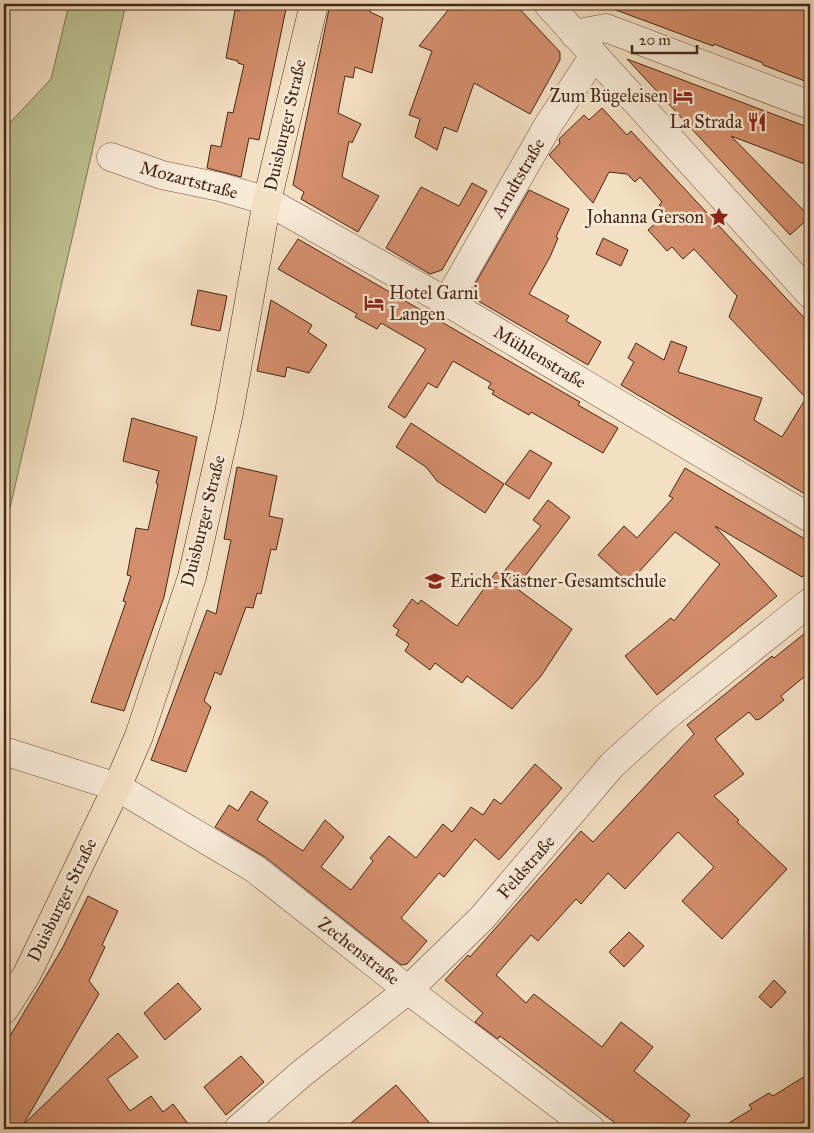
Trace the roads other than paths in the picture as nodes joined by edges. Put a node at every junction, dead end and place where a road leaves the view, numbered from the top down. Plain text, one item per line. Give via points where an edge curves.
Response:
1 (314, 4) edge
2 (548, 4) edge
3 (574, 34) junction
4 (594, 56) junction
5 (810, 105) edge
6 (111, 157) dead end
7 (267, 201) junction
8 (810, 294) edge
9 (448, 302) junction
10 (810, 518) edge
11 (810, 602) edge
12 (4, 751) edge
13 (117, 787) junction
14 (408, 990) junction
15 (4, 1010) edge
16 (238, 1129) edge
17 (591, 1129) edge

1 - 7 main road, Duisburger Straße
2 - 3 street
3 - 4 street
3 - 5 street via 606,28
4 - 8 street
4 - 9 street, Arndtstraße via 550,122
6 - 7 street, Mozartstraße via 162,175
7 - 9 street, Mühlenstraße
7 - 13 main road, Duisburger Straße via 229,413 192,577 139,736
9 - 10 street, Mühlenstraße
11 - 14 street, Feldstraße via 663,719 612,765 482,918
12 - 13 street, Zechenstraße
13 - 14 street, Zechenstraße via 254,869
13 - 15 main road, Duisburger Straße via 27,974
14 - 16 street, Feldstraße via 301,1074
14 - 17 street, Zechenstraße

